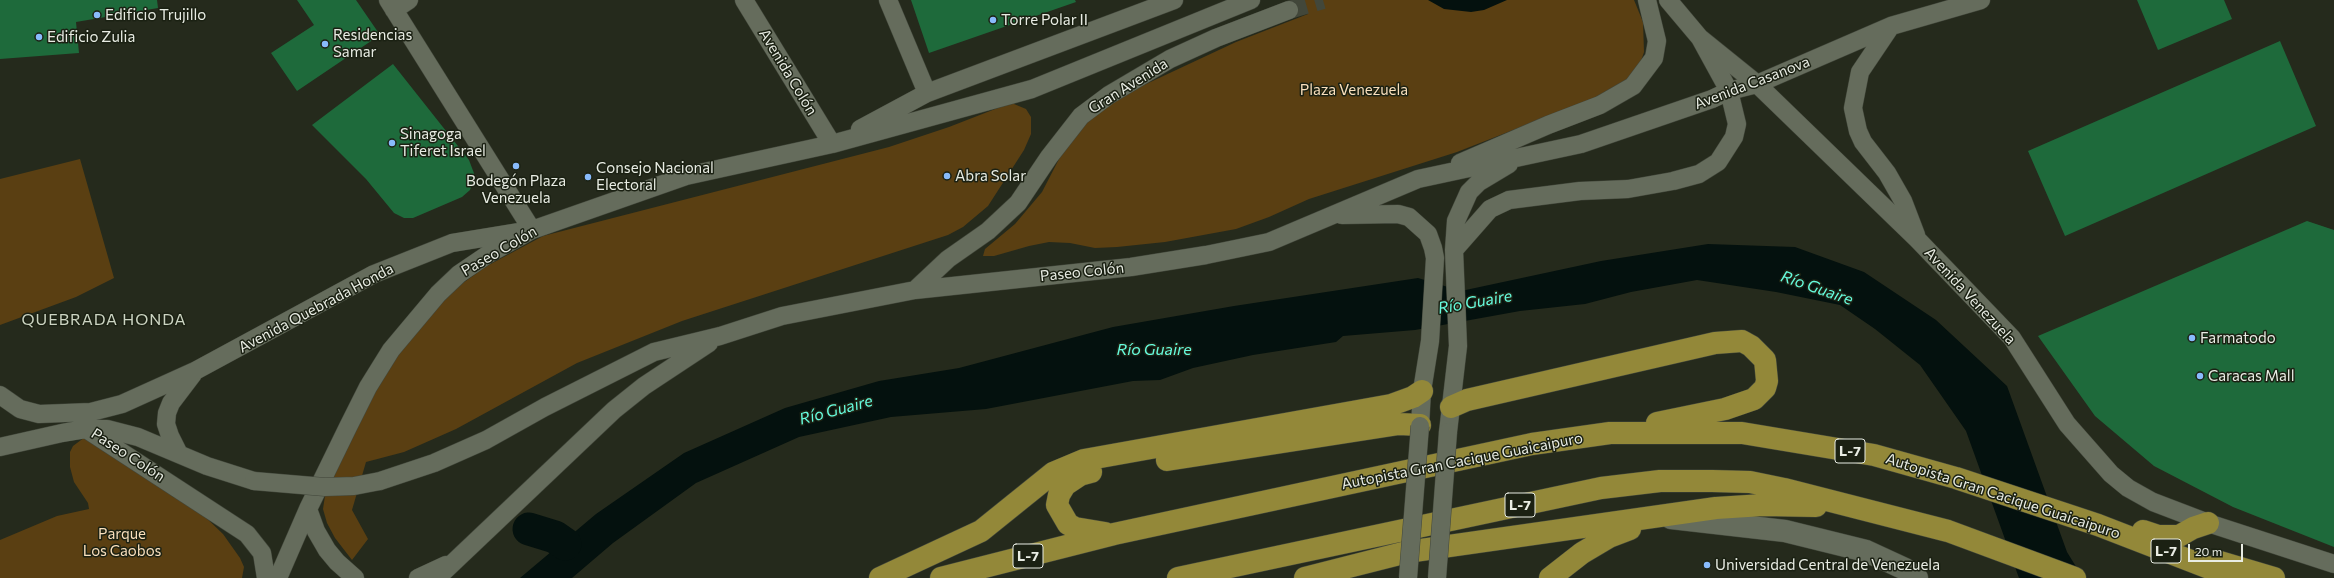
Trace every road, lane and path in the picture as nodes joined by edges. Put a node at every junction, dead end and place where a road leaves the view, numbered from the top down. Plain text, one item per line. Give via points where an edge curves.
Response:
1 (744, 0) edge
2 (888, 0) edge
3 (1174, 0) edge
4 (1251, 0) edge
5 (1647, 0) edge
6 (1668, 0) edge
7 (1981, 0) edge
8 (397, 3) edge
9 (1289, 10) tunnel mouth
10 (1891, 26) junction
11 (1700, 38) junction
12 (1757, 84) junction
13 (1729, 91) junction
14 (927, 93) junction
15 (832, 144) junction
16 (1520, 158) junction
17 (1435, 174) junction
18 (1326, 216) junction
19 (532, 230) junction
20 (1918, 239) junction
21 (1454, 250) junction
22 (915, 290) junction
23 (720, 336) junction
24 (195, 371) junction
25 (1422, 391) junction
26 (0, 395) edge
27 (1451, 408) junction
28 (1420, 425) junction
29 (86, 429) junction
30 (1610, 433) junction
31 (0, 448) edge
32 (179, 454) junction
33 (308, 509) junction
34 (1863, 510) junction
35 (1662, 517) junction
36 (2208, 523) junction
37 (2096, 524) junction
38 (1114, 534) junction
39 (1407, 552) junction
40 (455, 561) junction
41 (2334, 564) edge
42 (266, 578) edge
43 (278, 578) edge
44 (355, 578) edge
45 (418, 578) edge
46 (437, 578) edge
47 (880, 578) edge
48 (941, 578) edge
49 (1178, 578) edge
50 (1306, 578) edge
51 (1369, 578) edge
52 (1408, 578) edge
53 (1437, 578) edge
54 (1550, 578) edge
55 (1916, 578) edge
56 (2075, 578) edge
57 (2235, 578) edge
58 (2274, 578) edge

1 - 15 street, Avenida Colón
2 - 14 street
3 - 14 street
4 - 15 street, Gran Avenida via 1032,89
5 - 17 street via 1657,41 1654,58 1632,86 1600,105 1505,142
6 - 11 street
7 - 10 street, Avenida Casanova
8 - 19 street
9 - 22 street, Gran Avenida via 1170,59 1109,95 1081,116 1018,203 988,231 948,259
10 - 12 street, Avenida Casanova
10 - 20 street via 1860,72 1853,108 1858,131 1903,200
11 - 12 street, Avenida Venezuela
11 - 13 street
12 - 13 street, Avenida Casanova
12 - 20 street, Avenida Venezuela
13 - 16 street, Avenida Casanova via 1581,144
13 - 21 street via 1737,124 1734,137 1718,162 1699,174 1673,182 1628,189 1580,191 1509,200 1490,209
14 - 15 street
15 - 19 street, Paseo Colón via 686,176
16 - 17 street, Avenida Casanova
16 - 21 street, Avenida Casanova via 1479,182 1469,192 1456,221
17 - 18 street, Paseo Colón
18 - 22 street, Paseo Colón via 1269,242 1206,255 1131,267
18 - 25 street via 1398,214 1409,217 1428,234 1435,258 1430,341
19 - 24 street, Avenida Quebrada Honda via 452,243 374,274
19 - 33 street, Paseo Colón via 459,274 422,310 391,350 368,387
20 - 36 street, Avenida Venezuela via 2012,338 2067,424 2111,474 2128,488 2153,502
21 - 27 street, Avenida Casanova via 1458,346
22 - 23 street, Paseo Colón via 782,316
23 - 32 street, Paseo Colón, bridge via 654,352 486,440 434,464 354,486 326,487 254,481
23 - 40 street, Paseo Colón via 644,386 614,410
24 - 26 street, Avenida Quebrada Honda via 122,404 91,412 39,414 20,409
24 - 32 street, Avenida Quebrada Honda via 171,403 167,413 168,430
25 - 28 street
25 - 47 highway via 1392,405 1084,460 1053,474 981,531
27 - 30 highway via 1467,400 1715,343 1742,341 1752,346 1765,360 1768,368 1767,381 1765,388 1754,400
27 - 53 street, Avenida Casanova, bridge
28 - 38 highway via 1399,424 1094,472 1080,475 1065,485 1057,505 1068,524 1075,528
28 - 52 street, bridge
29 - 31 street
29 - 32 street, Paseo Colón via 123,431
29 - 42 street, Paseo Colón via 247,534 262,553
30 - 37 highway, Autopista Gran Cacique Guaicaipuro / L-7 via 1742,433 1874,455 1956,478
30 - 38 highway, Autopista Gran Cacique Guaicaipuro / L-7 via 1532,444
33 - 43 street, Paseo Colón
33 - 44 street via 316,531 328,550
34 - 35 highway via 1763,505 1716,508
34 - 49 highway, L-7 via 1750,482 1660,482 1601,488
34 - 56 highway, L-7 via 1948,530
35 - 39 highway
35 - 54 highway via 1609,537 1582,553
35 - 55 main road via 1785,531 1866,550
36 - 37 highway via 2179,536 2169,537 2136,529
36 - 41 street, Avenida Venezuela
37 - 57 highway, Autopista Gran Cacique Guaicaipuro / L-7
37 - 58 highway
38 - 48 highway, Autopista Gran Cacique Guaicaipuro / L-7
39 - 50 highway
39 - 51 highway via 1385,570
40 - 45 street
40 - 46 street, Paseo Colón

